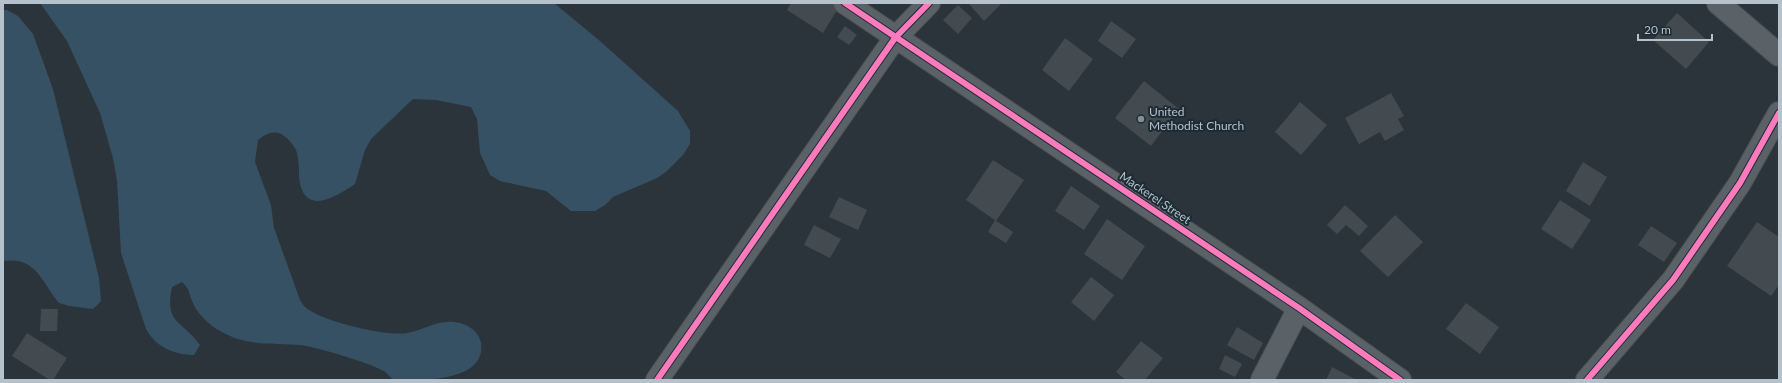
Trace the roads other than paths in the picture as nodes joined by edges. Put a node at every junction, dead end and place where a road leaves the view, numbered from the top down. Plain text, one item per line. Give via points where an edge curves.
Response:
1 (845, 3) edge
2 (929, 3) edge
3 (1718, 3) edge
4 (895, 38) junction
5 (1779, 55) edge
6 (1779, 113) edge
7 (1299, 308) junction
8 (657, 380) edge
9 (1262, 380) edge
10 (1400, 380) edge
11 (1587, 380) edge

1 - 4 street, Mackerel Street
2 - 4 street
3 - 5 street
4 - 7 street, Mackerel Street
4 - 8 street
6 - 11 street via 1740,183 1674,280
7 - 9 street
7 - 10 street, Mackerel Street

